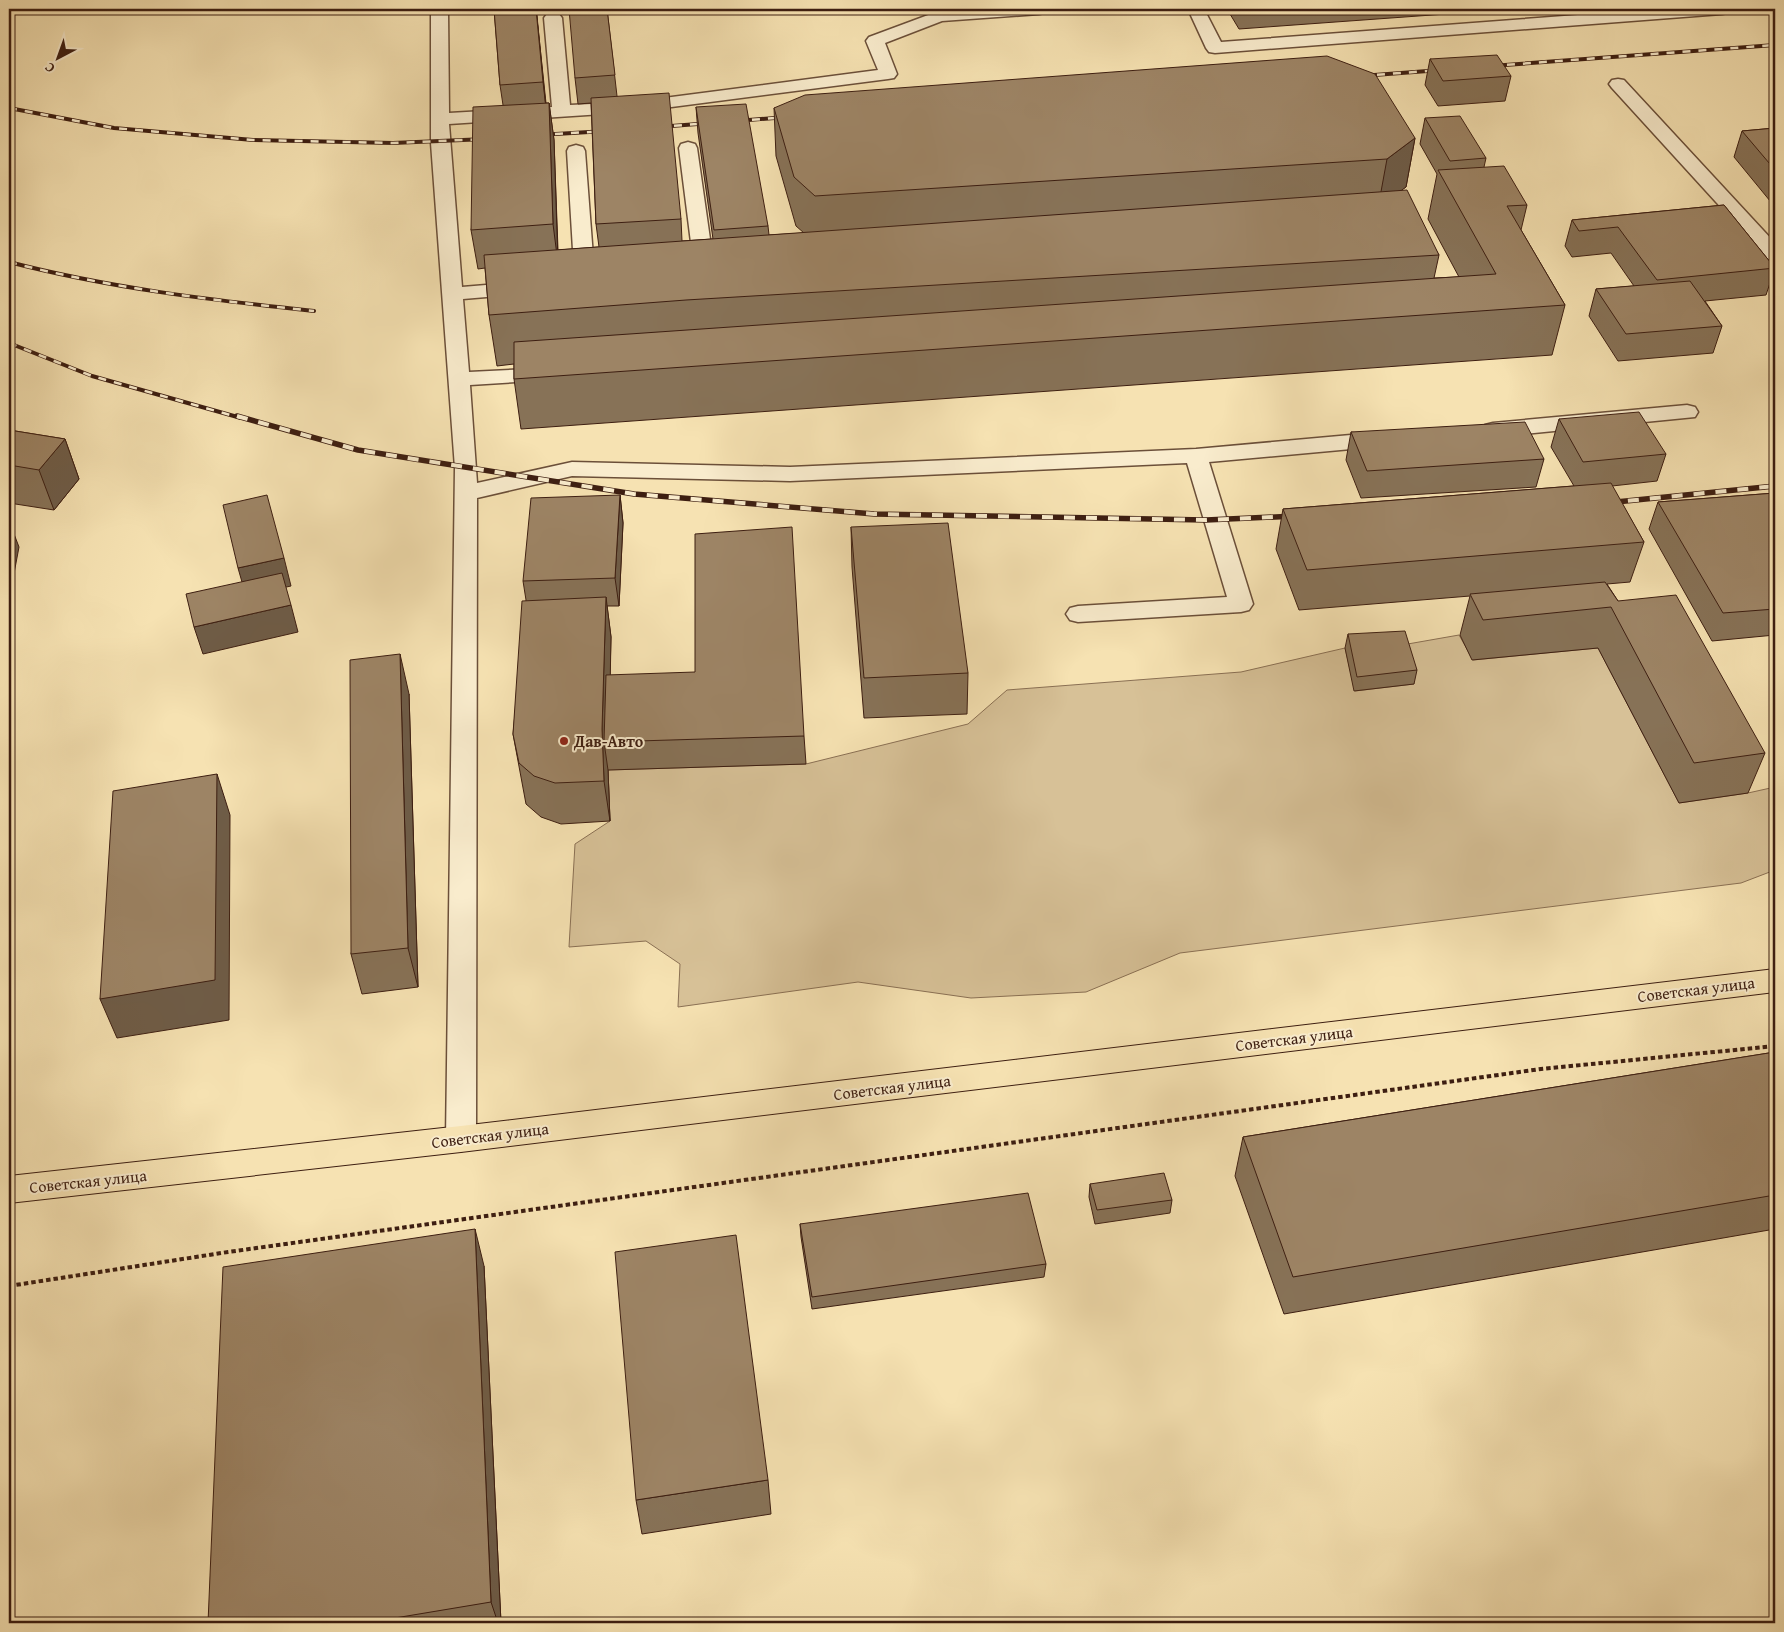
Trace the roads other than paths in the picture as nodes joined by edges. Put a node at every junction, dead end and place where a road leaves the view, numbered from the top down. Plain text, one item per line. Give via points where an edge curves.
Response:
1 (439, 9) edge
2 (1039, 9) edge
3 (1196, 9) edge
4 (1722, 9) edge
5 (553, 18) dead end
6 (1618, 84) dead end
7 (562, 112) junction
8 (441, 119) junction
9 (688, 148) dead end
10 (576, 151) dead end
11 (1775, 254) edge
12 (706, 275) edge
13 (585, 284) edge
14 (538, 287) edge
15 (452, 294) junction
16 (569, 372) edge
17 (459, 379) junction
18 (1687, 412) dead end
19 (1471, 432) edge
20 (1402, 438) edge
21 (1196, 456) junction
22 (466, 493) junction
23 (1078, 614) dead end
24 (1775, 980) edge
25 (461, 1139) junction
26 (9, 1190) edge

1 - 8 lane
2 - 7 lane via 938,16 875,41 888,74 633,107
3 - 4 lane via 1215,48
5 - 7 lane
6 - 11 lane
7 - 8 lane
8 - 15 lane via 440,143
9 - 12 lane
10 - 13 lane
14 - 15 lane
15 - 17 lane
16 - 17 lane
17 - 22 lane
18 - 19 lane
20 - 21 lane
21 - 22 lane via 790,474 572,469
21 - 23 lane via 1241,604
22 - 25 lane
24 - 25 main road, Советская улица
25 - 26 main road, Советская улица

